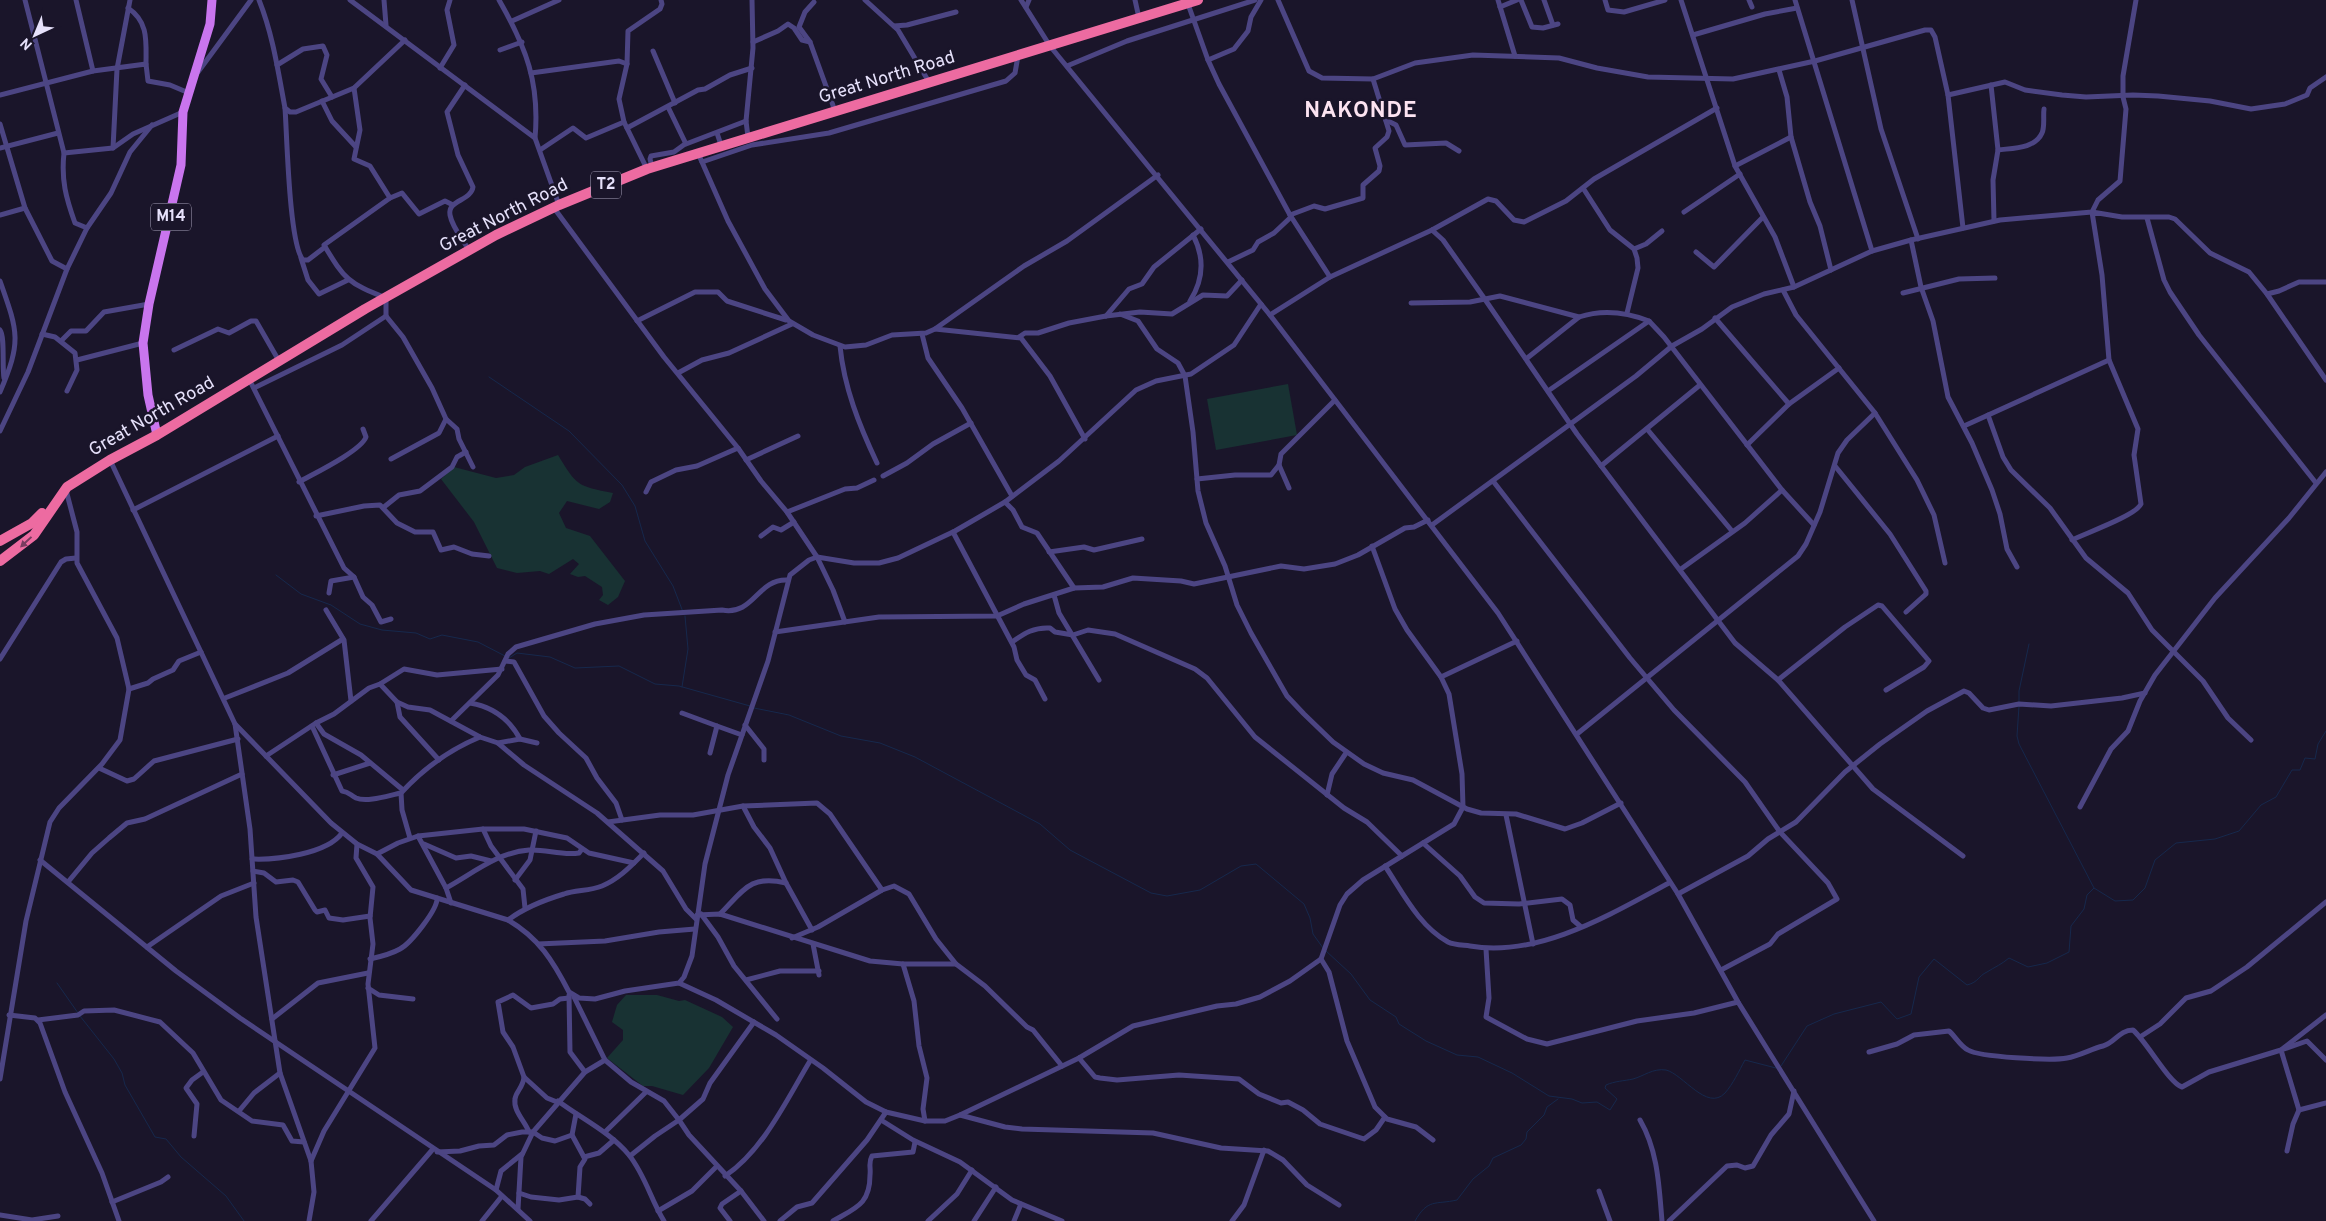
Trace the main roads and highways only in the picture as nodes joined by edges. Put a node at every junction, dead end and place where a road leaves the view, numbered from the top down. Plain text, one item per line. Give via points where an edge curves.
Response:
1 (212, 0) edge
2 (1193, 2) edge
3 (157, 435) junction
4 (66, 488) junction
5 (0, 542) edge
6 (0, 561) edge

1 - 3 main road, M14 via 210,24 183,112 181,165 143,343 148,396
2 - 3 highway, Great North Road / T2 via 722,145 700,157 675,156 556,206 469,250 279,360 251,383
3 - 4 highway, Great North Road / T2
4 - 5 highway, Great North Road via 53,495 36,520
4 -> 6 highway via 34,534

